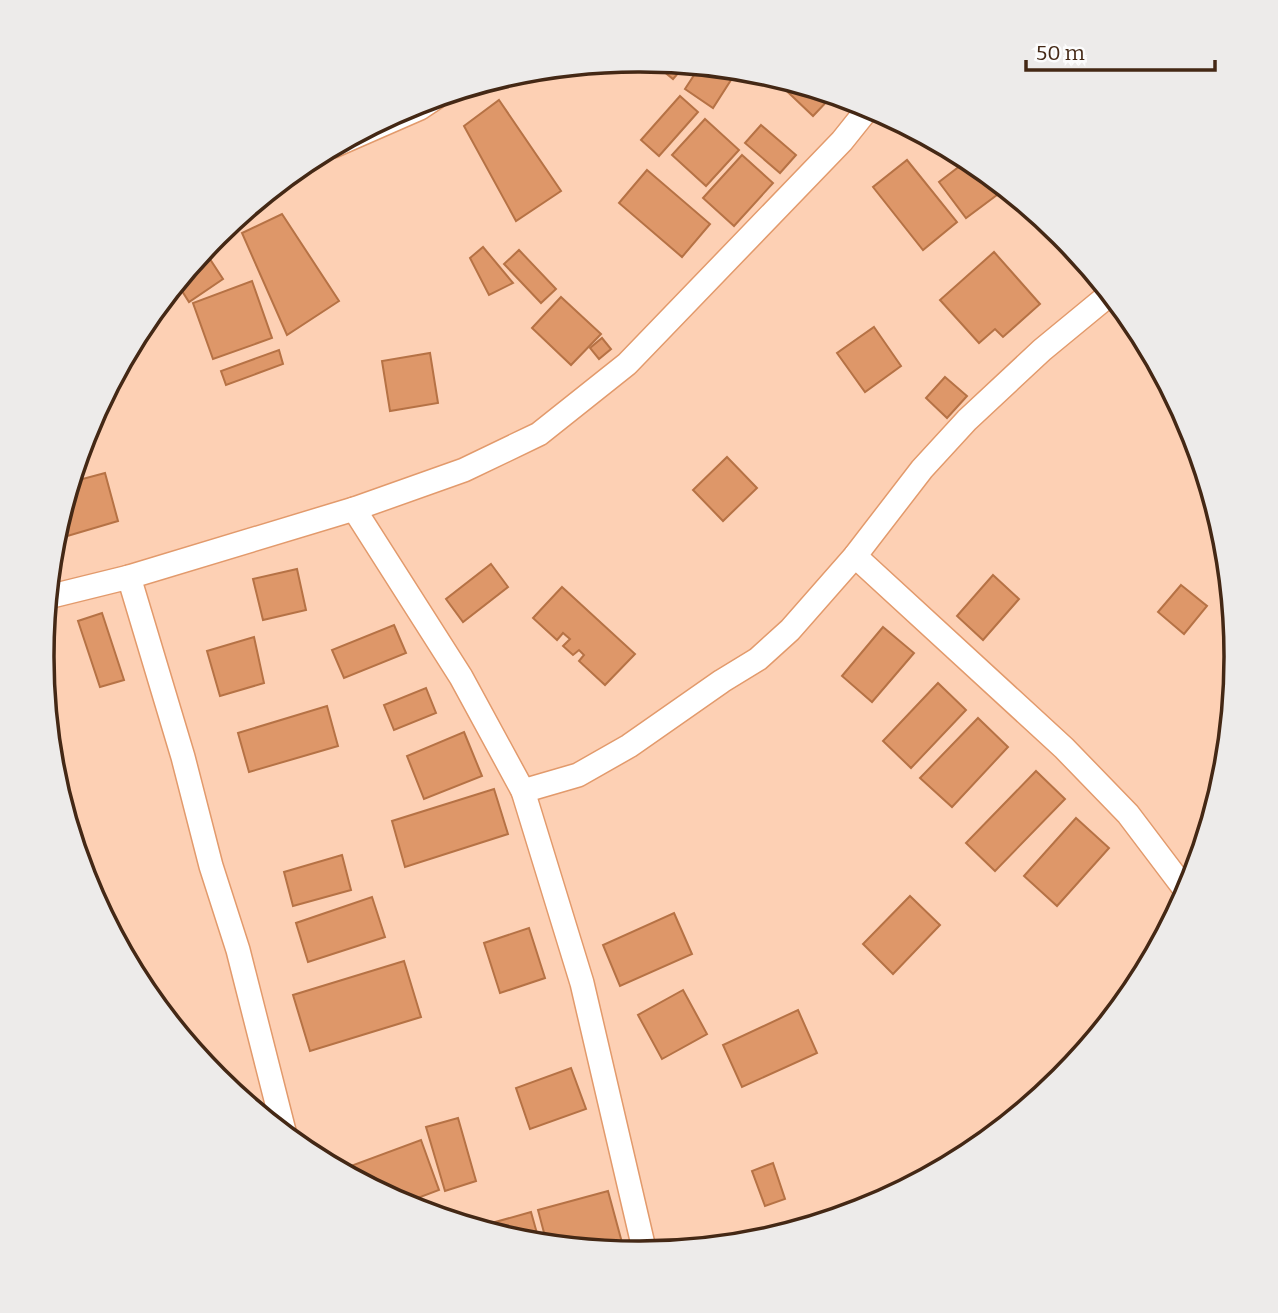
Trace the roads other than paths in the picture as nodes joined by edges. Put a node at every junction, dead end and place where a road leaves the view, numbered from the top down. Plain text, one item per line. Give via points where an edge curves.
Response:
1 (862, 116) edge
2 (1102, 300) edge
3 (354, 509) junction
4 (855, 556) junction
5 (129, 577) junction
6 (58, 595) edge
7 (523, 791) junction
8 (1178, 882) edge
9 (281, 1118) edge
10 (642, 1241) edge

1 - 3 street via 627,364 539,434 464,470
2 - 4 street via 967,420 922,469
3 - 5 street
3 - 7 street via 461,677
4 - 7 street via 758,659 578,775
4 - 8 street via 1064,748 1128,814
5 - 6 street
5 - 9 street via 238,950
7 - 10 street via 582,983

